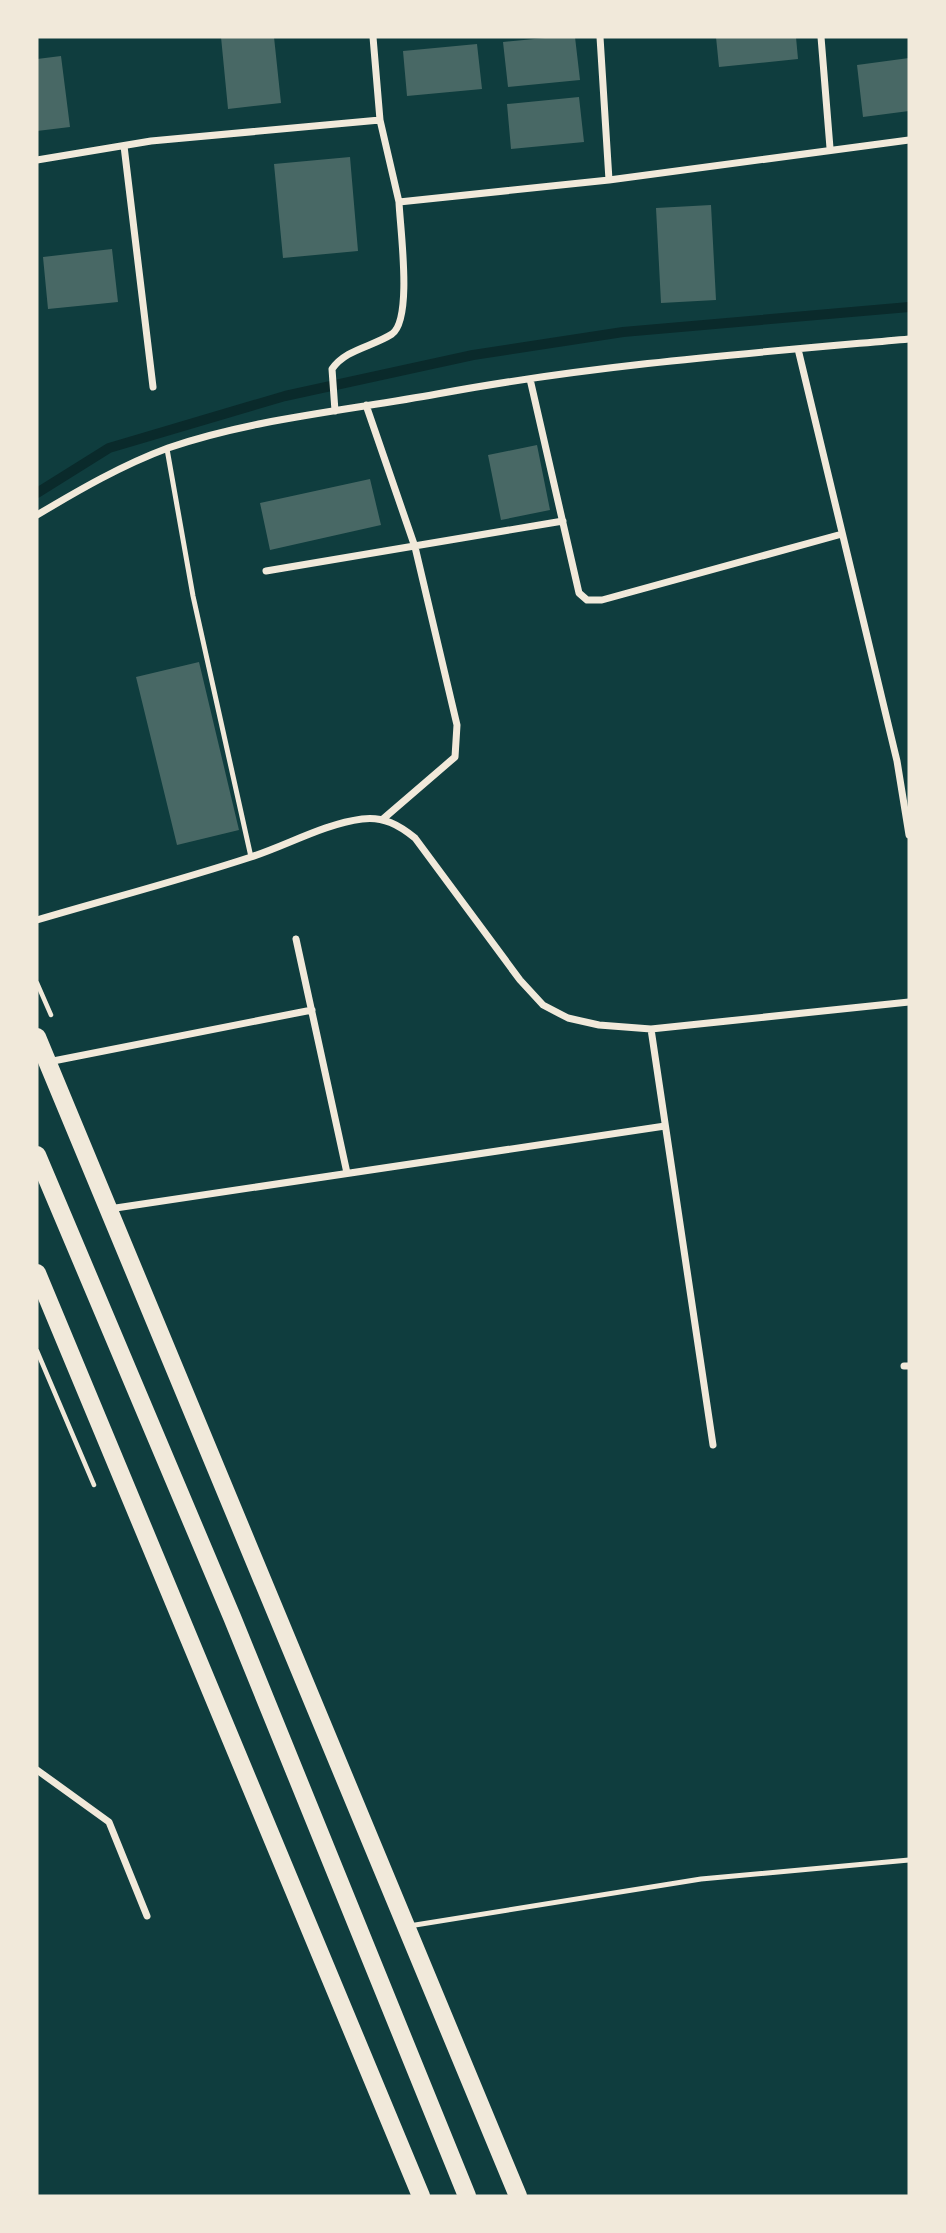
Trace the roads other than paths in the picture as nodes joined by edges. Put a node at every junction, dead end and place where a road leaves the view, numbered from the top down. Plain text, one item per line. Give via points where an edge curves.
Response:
1 (373, 37) edge
2 (600, 37) edge
3 (821, 37) edge
4 (380, 120) junction
5 (909, 140) edge
6 (124, 146) junction
7 (830, 148) junction
8 (37, 160) edge
9 (609, 180) junction
10 (398, 202) junction
11 (909, 339) edge
12 (798, 349) junction
13 (530, 379) junction
14 (153, 387) dead end
15 (366, 405) junction
16 (335, 411) junction
17 (167, 449) junction
18 (37, 515) edge
19 (563, 521) junction
20 (842, 534) junction
21 (415, 547) junction
22 (266, 571) dead end
23 (383, 819) junction
24 (909, 835) edge
25 (251, 857) junction
26 (37, 920) edge
27 (296, 939) dead end
28 (909, 1002) edge
29 (312, 1010) junction
30 (651, 1029) junction
31 (37, 1037) edge
32 (48, 1063) junction
33 (665, 1126) junction
34 (37, 1155) edge
35 (347, 1173) junction
36 (109, 1209) junction
37 (37, 1273) edge
38 (713, 1445) dead end
39 (37, 1770) edge
40 (909, 1860) edge
41 (147, 1916) dead end
42 (405, 1926) junction
43 (421, 2196) edge
44 (467, 2196) edge
45 (518, 2196) edge

1 - 4 street
2 - 9 street
3 - 7 street
4 - 6 street
4 - 10 street
5 - 7 street
6 - 8 street
6 - 14 street
7 - 9 street
9 - 10 street
10 - 16 street via 402,319 394,332 338,360 332,369
11 - 12 street
12 - 13 street
12 - 20 street
13 - 15 street
13 - 19 street
15 - 16 street
15 - 21 street
16 - 17 street
17 - 18 street via 96,480
17 - 25 lane via 193,596
19 - 20 street via 579,593 587,600 602,600
19 - 21 street
20 - 24 street via 897,761
21 - 22 street
21 - 23 street via 457,741 446,767
23 - 25 street via 362,818
23 - 30 street via 415,838 543,1005 568,1018 599,1025
25 - 26 street
27 - 29 street
28 - 30 street
29 - 32 street
29 - 35 street
30 - 33 street
31 - 32 main road
32 - 36 main road
33 - 35 street
33 - 38 street
34 - 44 main road via 232,1617
35 - 36 street
36 - 42 main road
37 - 43 main road
39 - 41 street via 109,1822
40 - 42 lane via 701,1879
42 - 45 main road

